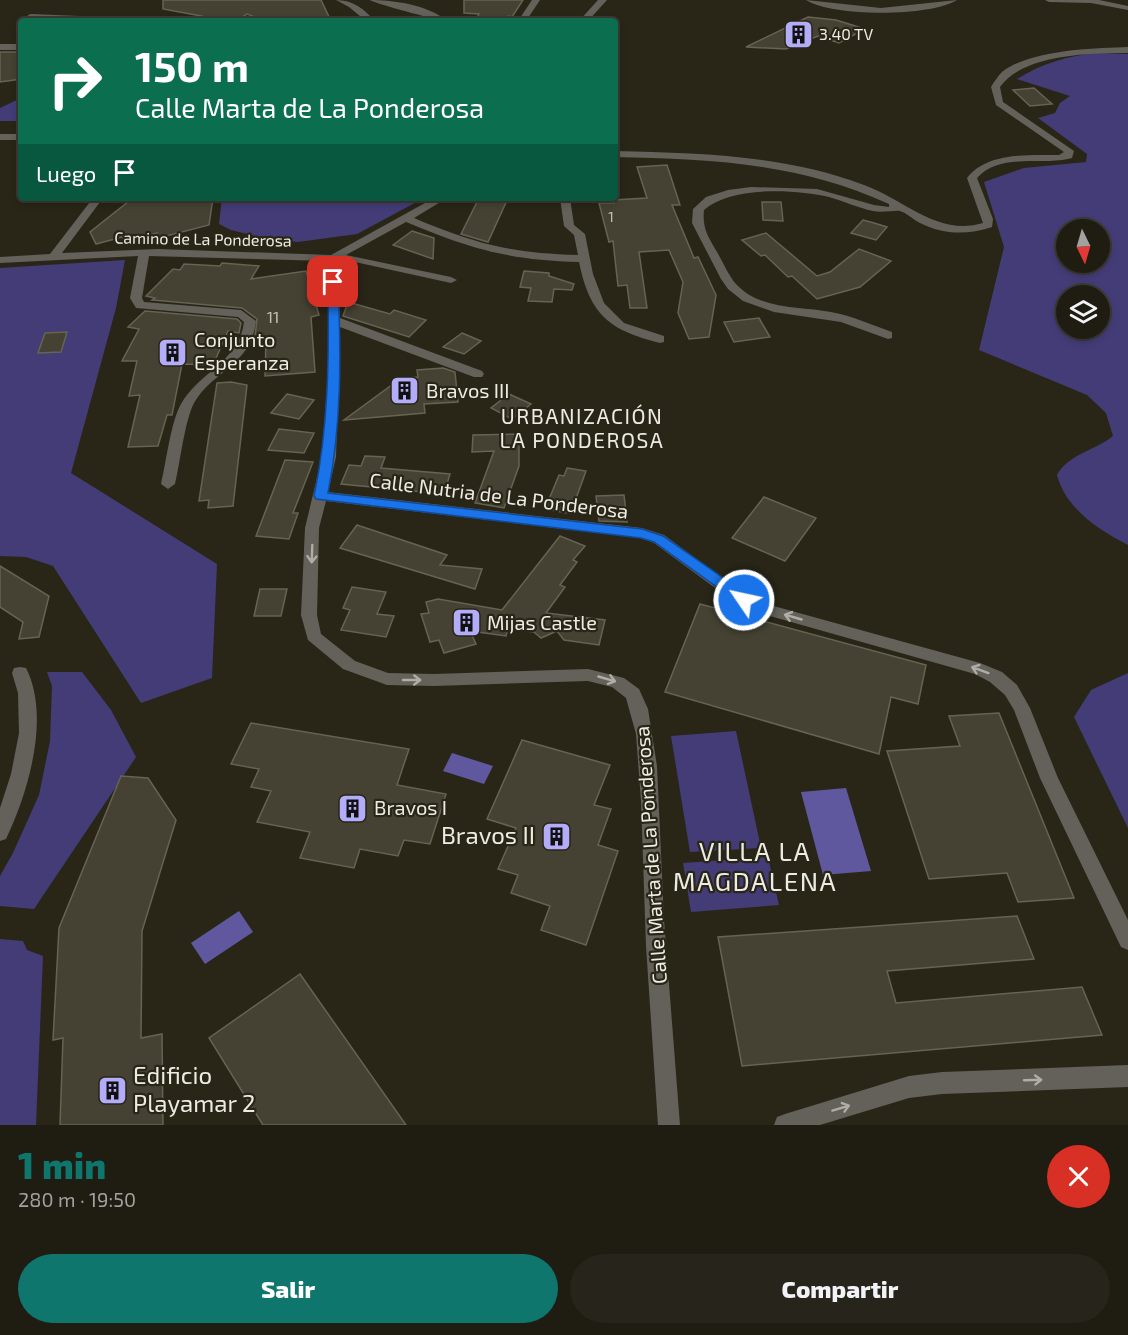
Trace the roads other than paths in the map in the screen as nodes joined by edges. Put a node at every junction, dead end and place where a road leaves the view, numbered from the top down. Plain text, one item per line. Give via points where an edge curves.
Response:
1 (340, 0) edge
2 (374, 0) edge
3 (536, 0) edge
4 (603, 0) edge
5 (810, 0) edge
6 (953, 0) edge
7 (1049, 0) edge
8 (1128, 8) edge
9 (31, 17) dead end
10 (56, 18) edge
11 (367, 18) edge
12 (437, 18) edge
13 (524, 18) edge
14 (586, 18) edge
15 (0, 47) edge
16 (18, 47) edge
17 (1128, 50) edge
18 (0, 137) edge
19 (18, 137) edge
20 (618, 154) edge
21 (96, 201) edge
22 (437, 201) edge
23 (565, 201) edge
24 (894, 202) junction
25 (406, 219) junction
26 (144, 252) junction
27 (54, 257) junction
28 (333, 258) junction
29 (584, 259) junction
30 (0, 260) edge
31 (451, 280) dead end
32 (334, 320) junction
33 (888, 335) dead end
34 (660, 339) dead end
35 (478, 374) dead end
36 (168, 484) dead end
37 (321, 496) junction
38 (20, 673) dead end
39 (0, 833) edge
40 (1128, 941) edge
41 (1128, 1076) edge
42 (669, 1125) edge
43 (785, 1125) edge

1 - 11 street
2 - 12 street
3 - 13 street
4 - 14 street
5 - 6 street via 856,10 894,12
7 - 8 street via 1091,1
9 - 10 street
15 - 16 street
17 - 24 street via 1052,56 1000,80 994,88 999,103 1069,151 1068,156 997,163 975,172 972,178 988,225 978,230 946,230 915,218
18 - 19 street
20 - 24 street via 804,169 840,178
21 - 27 street
22 - 25 street
23 - 29 street via 569,226 579,234
24 - 33 street via 896,208 886,211 832,195 756,189 716,197 696,213 697,224 729,281 745,297 764,306 844,319
25 - 28 street
25 - 29 street via 492,250
26 - 27 street, Camino de La Ponderosa
26 - 28 street, Camino de La Ponderosa
26 - 36 street via 136,298 140,305 241,314 250,321 240,353 191,396
27 - 30 street, Camino de La Ponderosa
28 - 31 street, Camino de La Ponderosa via 355,259
28 - 32 street, Calle Marta de La Ponderosa
29 - 34 street via 598,307 624,329
32 - 35 street
32 - 37 street, Calle Marta de La Ponderosa via 329,457
40 -> 37 street, Calle Nutria de La Ponderosa via 1049,778 1022,708 1011,690 996,677 980,669 765,609 728,589 659,539 642,533
37 -> 42 street, Calle Marta de La Ponderosa via 312,528 309,615 314,636 331,653 366,673 403,680 588,675 607,677 633,694 639,705 648,775
38 - 39 street via 28,693 30,717 15,793
43 -> 41 street via 909,1087

